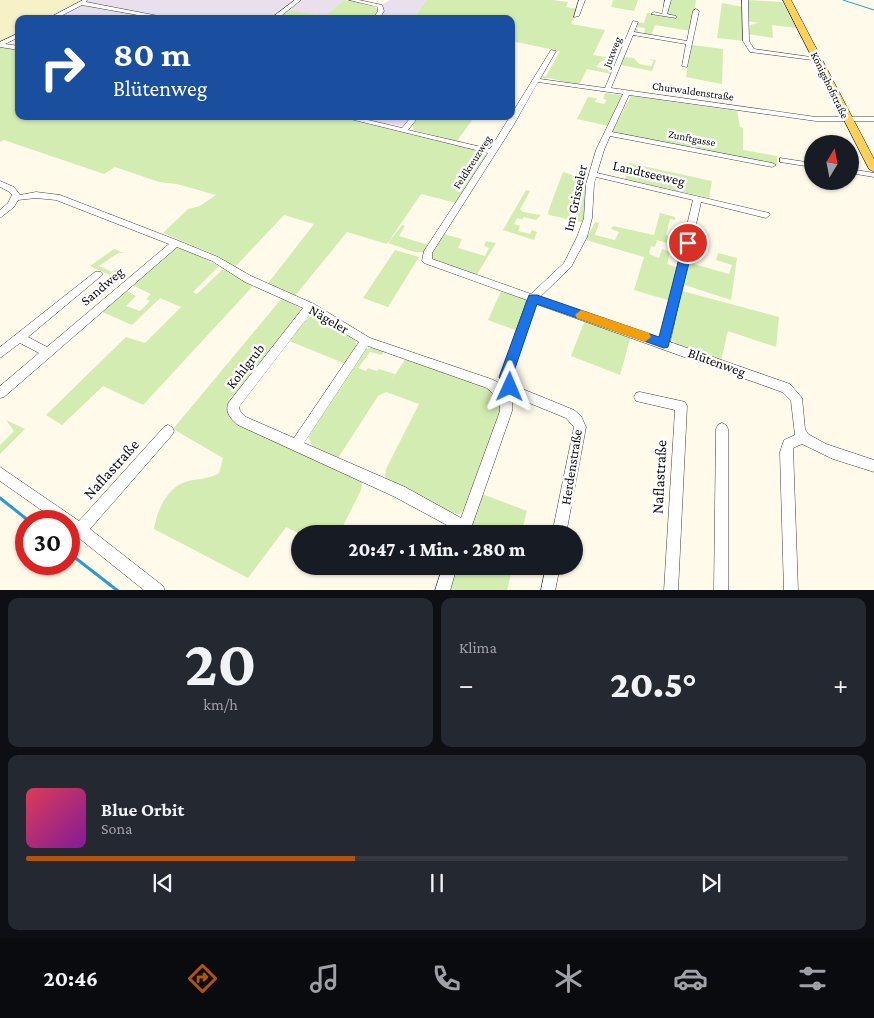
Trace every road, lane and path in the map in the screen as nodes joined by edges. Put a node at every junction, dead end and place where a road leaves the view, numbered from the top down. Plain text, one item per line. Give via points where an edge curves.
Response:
1 (87, 0) edge
2 (297, 0) edge
3 (352, 0) edge
4 (582, 0) edge
5 (668, 0) edge
6 (746, 0) edge
7 (787, 0) edge
8 (80, 3) junction
9 (696, 11) dead end
10 (654, 14) dead end
11 (58, 15) edge
12 (148, 15) edge
13 (279, 15) edge
14 (378, 15) edge
15 (664, 15) junction
16 (576, 16) dead end
17 (674, 17) dead end
18 (635, 22) dead end
19 (631, 33) junction
20 (15, 36) edge
21 (690, 43) junction
22 (0, 44) edge
23 (15, 47) edge
24 (553, 51) dead end
25 (818, 60) junction
26 (685, 66) dead end
27 (536, 80) junction
28 (607, 91) junction
29 (627, 93) junction
30 (515, 114) edge
31 (847, 119) junction
32 (874, 119) edge
33 (359, 120) edge
34 (413, 120) edge
35 (512, 120) edge
36 (404, 130) junction
37 (608, 132) junction
38 (492, 152) junction
39 (783, 160) dead end
40 (804, 164) edge
41 (772, 165) dead end
42 (874, 169) edge
43 (859, 172) edge
44 (593, 174) junction
45 (874, 175) edge
46 (0, 184) edge
47 (16, 198) junction
48 (698, 198) junction
49 (0, 215) edge
50 (766, 215) dead end
51 (176, 243) junction
52 (426, 258) joint
53 (98, 274) dead end
54 (533, 298) junction
55 (310, 307) junction
56 (19, 338) junction
57 (366, 340) junction
58 (664, 343) junction
59 (47, 352) junction
60 (0, 353) edge
61 (0, 393) edge
62 (640, 397) dead end
63 (722, 429) dead end
64 (168, 431) dead end
65 (803, 438) junction
66 (296, 445) junction
67 (874, 466) edge
68 (0, 473) edge
69 (52, 510) edge
70 (80, 516) edge
71 (455, 525) edge
72 (465, 525) edge
73 (561, 525) edge
74 (80, 530) edge
75 (447, 575) edge
76 (551, 575) edge
77 (158, 590) edge
78 (442, 590) edge
79 (548, 590) edge
80 (671, 590) edge
81 (721, 590) edge
82 (791, 590) edge

1 - 8 street
2 - 13 street
3 - 14 street via 382,5
4 - 16 street
5 - 15 street
6 - 25 street via 746,41 752,51
7 - 25 main road, Königshofstraße
8 - 11 street
8 - 12 street
9 - 21 street
10 - 15 street
15 - 17 street
18 - 19 street, Juxweg
19 - 21 street via 654,34
19 - 28 street, Juxweg
20 - 22 street
21 - 26 street
22 - 23 street
24 - 27 street, Feldkreuzweg
25 - 31 main road, Königshofstraße
27 - 28 street, Churwaldenstraße
27 - 30 street, Feldkreuzweg
28 - 29 street, Churwaldenstraße
29 - 31 street, Churwaldenstraße via 816,119
29 - 37 street, Im Grisseler
31 - 32 street, Churwaldenstraße
31 - 42 main road, Königshofstraße
33 - 36 street
34 - 36 street
35 - 38 street, Feldkreuzweg
36 - 38 street
37 - 41 street, Zunftgasse
37 - 44 street, Im Grisseler
38 - 52 street, Feldkreuzweg
39 - 40 street
43 - 45 street
44 - 48 street, Landtseeweg
44 - 54 street, Im Grisseler via 588,218 582,237 568,265
46 - 47 street via 11,189
47 - 49 street
47 - 51 street, Nägeler via 36,195 57,197
48 - 50 street, Landtseeweg
48 - 58 street, Landtseeweg
51 - 55 street, Nägeler
51 - 59 street, Sandweg
52 - 54 street, Blütenweg via 436,265
53 - 56 street
54 - 58 street, Blütenweg
54 - 73 street, Herdenstraße via 506,377 516,392 570,414 580,427
55 - 57 street, Nägeler
55 - 66 street, Kohlgrub via 233,406 234,414 242,421
56 - 59 street
56 - 60 street
57 - 66 street
57 - 72 street, Nägeler via 491,384 503,393 508,406
58 - 65 street, Blütenweg via 786,388 796,398
59 - 61 street, Sandweg
62 - 80 street, Naflastraße via 680,406
63 - 81 street
64 - 70 street, Naflastraße
65 - 67 street
65 - 82 street via 792,440 786,452
66 - 71 street, Kohlgrub via 400,492
68 - 69 street
74 - 77 street
75 - 78 street
76 - 79 street

